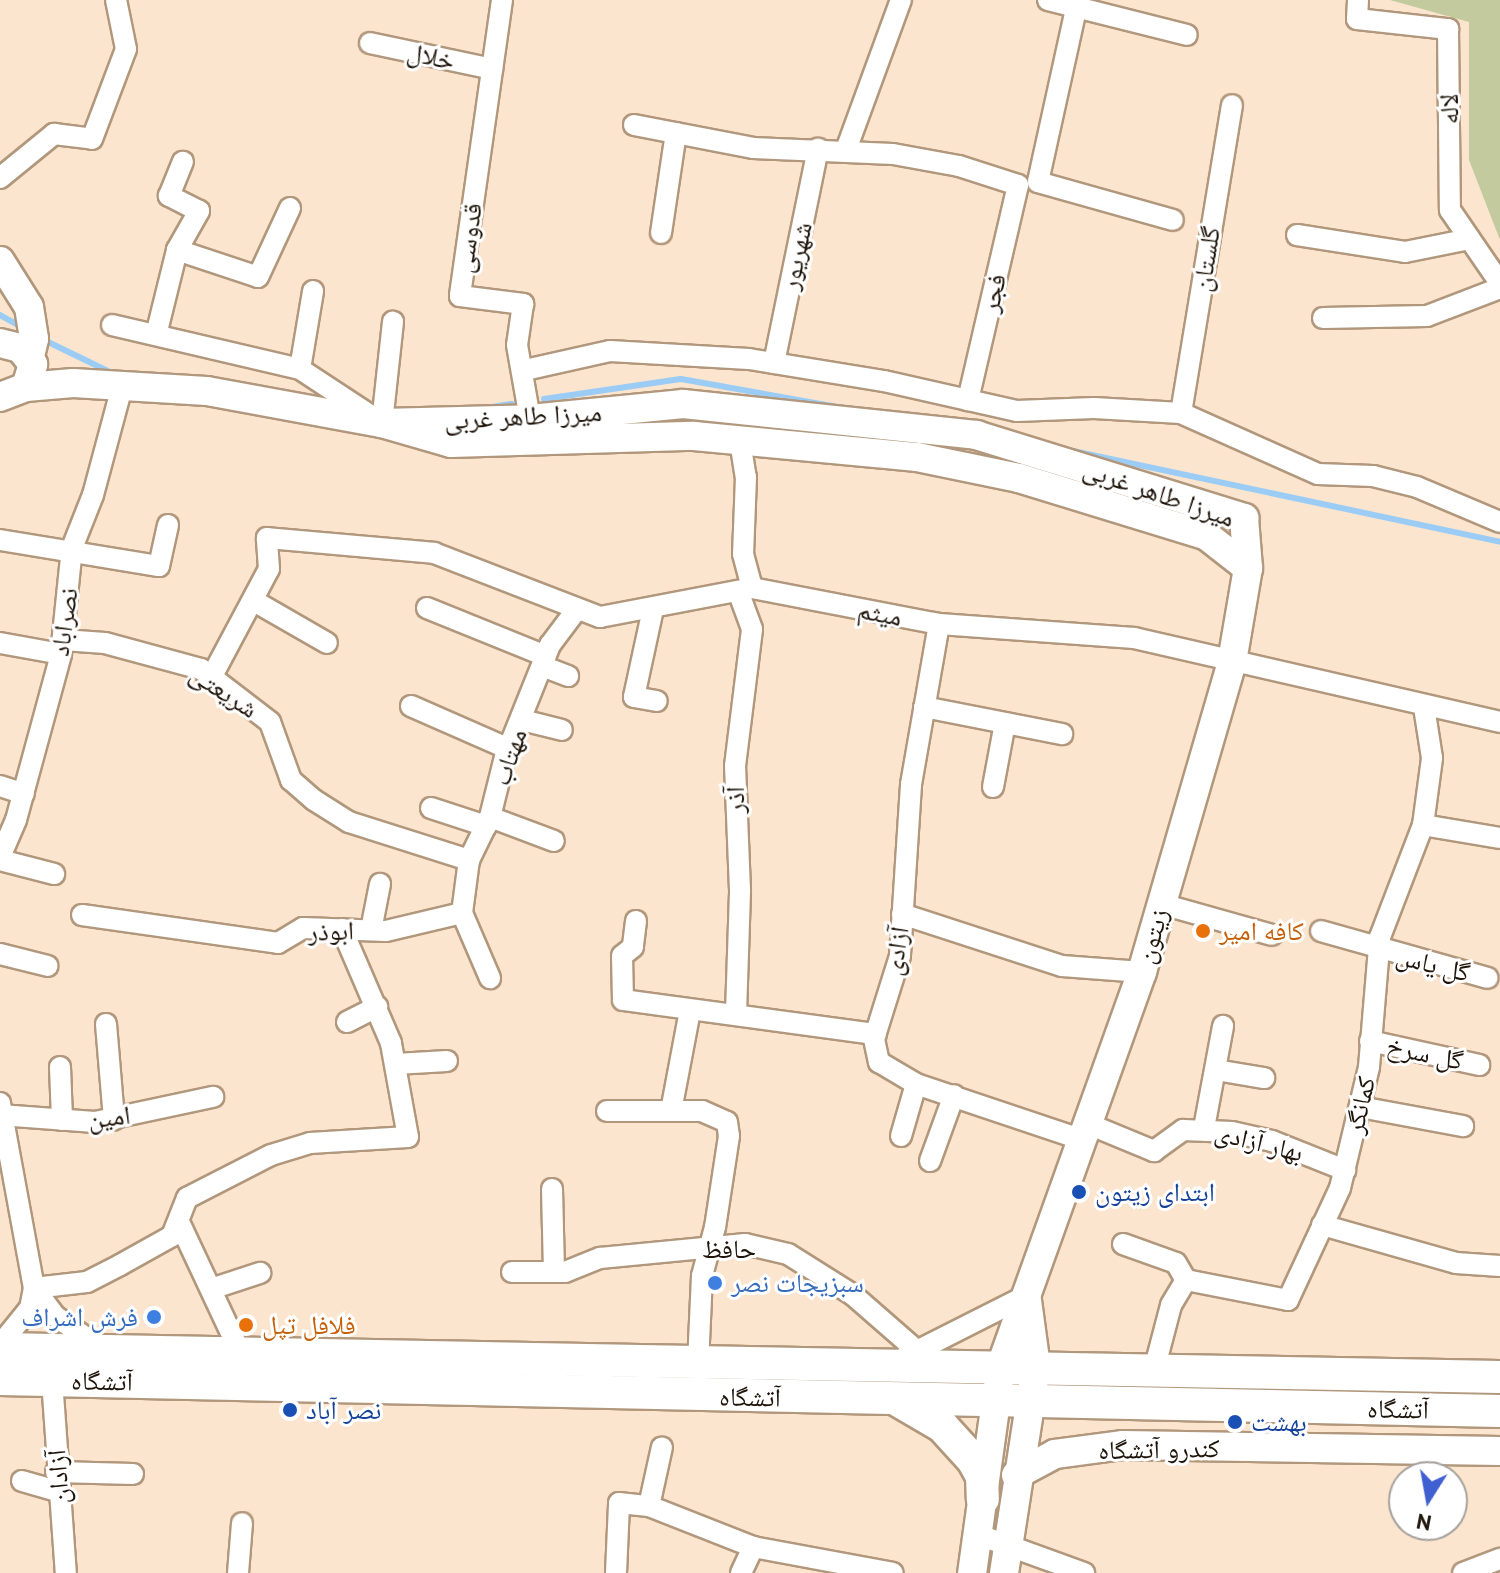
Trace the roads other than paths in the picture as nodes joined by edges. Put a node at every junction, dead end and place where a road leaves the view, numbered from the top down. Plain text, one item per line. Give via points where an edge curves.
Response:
1 (116, 0) edge
2 (502, 0) edge
3 (901, 0) edge
4 (1048, 0) edge
5 (1358, 0) edge
6 (1076, 9) junction
7 (1187, 35) dead end
8 (370, 43) dead end
9 (492, 69) junction
10 (1232, 105) dead end
11 (634, 125) dead end
12 (676, 133) junction
13 (818, 148) junction
14 (846, 150) junction
15 (183, 162) dead end
16 (0, 178) edge
17 (290, 208) dead end
18 (1173, 220) dead end
19 (661, 233) dead end
20 (1297, 235) dead end
21 (1470, 239) junction
22 (177, 250) junction
23 (0, 261) edge
24 (1500, 285) edge
25 (313, 291) dead end
26 (1323, 318) dead end
27 (393, 322) dead end
28 (112, 325) dead end
29 (156, 335) junction
30 (0, 343) edge
31 (26, 362) edge
32 (774, 363) junction
33 (300, 369) junction
34 (525, 370) junction
35 (122, 387) junction
36 (968, 400) junction
37 (1181, 413) junction
38 (530, 419) junction
39 (382, 423) junction
40 (740, 441) junction
41 (1500, 522) edge
42 (168, 525) dead end
43 (0, 540) edge
44 (72, 548) junction
45 (1248, 568) junction
46 (745, 590) junction
47 (254, 601) junction
48 (427, 608) dead end
49 (577, 609) junction
50 (653, 609) junction
51 (939, 624) junction
52 (0, 643) edge
53 (327, 643) dead end
54 (62, 647) junction
55 (544, 661) junction
56 (1232, 662) junction
57 (212, 676) junction
58 (568, 676) dead end
59 (657, 701) dead end
60 (411, 706) dead end
61 (924, 707) junction
62 (1424, 707) junction
63 (522, 720) junction
64 (1500, 722) edge
65 (1005, 723) junction
66 (562, 730) dead end
67 (1062, 734) dead end
68 (509, 749) junction
69 (0, 786) edge
70 (993, 787) dead end
71 (24, 794) junction
72 (431, 808) dead end
73 (488, 822) junction
74 (1423, 825) junction
75 (1500, 838) edge
76 (554, 841) dead end
77 (0, 858) edge
78 (469, 860) junction
79 (54, 874) dead end
80 (380, 884) dead end
81 (1162, 904) junction
82 (462, 913) junction
83 (902, 914) junction
84 (82, 915) dead end
85 (636, 921) dead end
86 (342, 929) junction
87 (371, 930) junction
88 (1321, 931) dead end
89 (1272, 935) dead end
90 (1378, 950) junction
91 (0, 954) edge
92 (48, 966) dead end
93 (1142, 972) junction
94 (490, 978) dead end
95 (1488, 978) dead end
96 (377, 1007) junction
97 (690, 1010) junction
98 (736, 1013) junction
99 (347, 1022) dead end
100 (106, 1024) dead end
101 (1223, 1026) dead end
102 (876, 1034) junction
103 (1370, 1041) junction
104 (447, 1061) dead end
105 (396, 1064) junction
106 (1479, 1065) dead end
107 (60, 1067) dead end
108 (1216, 1070) junction
109 (1264, 1078) dead end
110 (916, 1084) junction
111 (954, 1095) junction
112 (213, 1097) dead end
113 (1360, 1107) junction
114 (1, 1111) edge
115 (607, 1111) dead end
116 (671, 1111) junction
117 (62, 1120) junction
118 (114, 1120) junction
119 (1463, 1126) dead end
120 (1204, 1128) junction
121 (1083, 1131) junction
122 (901, 1136) dead end
123 (930, 1161) dead end
124 (1345, 1170) junction
125 (552, 1189) dead end
126 (180, 1224) junction
127 (1322, 1225) junction
128 (1123, 1244) dead end
129 (711, 1247) junction
130 (1500, 1266) edge
131 (512, 1272) dead end
132 (554, 1272) junction
133 (260, 1273) dead end
134 (1186, 1280) junction
135 (34, 1288) junction
136 (211, 1289) junction
137 (1026, 1296) junction
138 (0, 1347) edge
139 (109, 1351) junction
140 (241, 1354) junction
141 (904, 1358) junction
142 (698, 1363) junction
143 (1001, 1365) junction
144 (1036, 1367) junction
145 (1154, 1370) junction
146 (1500, 1377) edge
147 (0, 1379) edge
148 (52, 1380) junction
149 (996, 1399) junction
150 (897, 1400) junction
151 (1029, 1401) junction
152 (1445, 1410) junction
153 (1500, 1411) edge
154 (1500, 1430) edge
155 (662, 1447) dead end
156 (1500, 1451) edge
157 (133, 1474) dead end
158 (1016, 1475) junction
159 (22, 1481) dead end
160 (57, 1481) junction
161 (983, 1499) junction
162 (649, 1506) junction
163 (242, 1523) dead end
164 (979, 1535) junction
165 (753, 1547) junction
166 (1006, 1559) edge
167 (1500, 1559) edge
168 (832, 1568) edge
169 (66, 1573) edge
170 (238, 1573) edge
171 (616, 1573) edge
172 (741, 1573) edge
173 (893, 1573) edge
174 (972, 1573) edge
175 (1084, 1573) edge
176 (1463, 1573) edge

1 - 16 street via 126,49 92,139 54,134
2 - 9 street, قدوسی
3 - 14 street
4 - 6 street
5 - 21 street, لاله via 1357,19 1448,29 1450,210
6 - 7 street
6 - 18 street via 1038,182
8 - 9 street, خلال
9 - 34 street, قدوسی via 460,296 523,304 517,345
10 - 37 street, گلستان
11 - 12 street
12 - 13 street via 753,148
12 - 19 street
13 - 14 street
13 - 32 street, شهریور
14 - 36 street, فجر via 959,166 1018,185
15 - 22 street via 169,196 199,211
17 - 22 street via 258,277
20 - 21 street via 1405,252
21 - 24 street, لاله
22 - 29 street
23 - 31 main road via 29,307
24 - 26 street via 1427,316
25 - 33 street
27 - 39 street
28 - 29 street
29 - 33 street
30 - 31 main road, میرزا طاهر غربی
31 - 35 main road, میرزا طاهر غربی via 73,383
32 - 34 street via 610,351
32 - 36 street
33 - 39 street
34 - 38 street, قدوسی
35 - 39 main road, میرزا طاهر غربی via 207,391
35 - 44 street, نصراباد via 93,495
36 - 37 street via 1017,411
37 - 41 street via 1318,474 1373,476 1417,487
38 - 39 main road, میرزا طاهر غربی
38 - 45 main road, میرزا طاهر غربی via 683,404 976,435 1244,518
39 - 40 main road, میرزا طاهر غربی via 451,443 694,436
40 - 45 main road, میرزا طاهر غربی via 917,457 1019,478 1207,536
40 - 46 street, آذر via 746,477
42 - 44 street via 159,566
43 - 44 street
44 - 54 street, نصراباد
45 - 56 main road, زیتون
46 - 50 street, میثم
46 - 51 street, میثم
46 - 98 street, آذر via 752,629 735,766 740,890
47 - 49 street, میثم via 269,569 267,538 434,553
47 - 53 street
47 - 57 street
48 - 55 street
49 - 50 street, میثم via 600,617
49 - 55 street, مهتاب
50 - 59 street via 634,697
51 - 56 street, میثم via 1134,638
51 - 61 street, آزادی
52 - 54 street, شریعتی
54 - 57 street, شریعتی via 157,655
54 - 71 street, نصراباد
55 - 58 street
55 - 63 street, مهتاب
56 - 62 street, میثم
56 - 81 main road, زیتون
57 - 78 street, شریعتی via 270,722 291,780 314,800 349,822
60 - 68 street
61 - 65 street
61 - 83 street, آزادی via 911,785
62 - 64 street, میثم
62 - 74 street, کمانگر via 1432,758
63 - 66 street
63 - 68 street, مهتاب
65 - 67 street
65 - 70 street
68 - 73 street, مهتاب
69 - 71 street
71 - 77 street, نصراباد
72 - 73 street
73 - 76 street
73 - 78 street, مهتاب
74 - 75 street
74 - 90 street, کمانگر
77 - 79 street
78 - 82 street, مهتاب
80 - 87 street
81 - 89 street
81 - 93 main road, زیتون
82 - 87 street, ابوذر via 441,914 417,927
82 - 94 street
83 - 93 street via 1062,966
83 - 102 street, آزادی via 900,956
84 - 86 street, ابوذر via 278,943 303,928
85 - 97 street via 633,947 622,956 623,1000
86 - 87 street, ابوذر
86 - 96 street
88 - 90 street, گل یاس
90 - 95 street, گل یاس
90 - 103 street, کمانگر
91 - 92 street
93 - 121 main road, زیتون
96 - 99 street
96 - 105 street
97 - 98 street
97 - 116 street
98 - 102 street
100 - 118 street
101 - 108 street
102 - 110 street via 879,1062
103 - 106 street, گل سرخ
103 - 113 street, کمانگر
104 - 105 street
105 - 126 street via 408,1137 310,1143 271,1155 187,1198 179,1210
107 - 117 street
108 - 109 street
108 - 120 street
110 - 111 street
110 - 122 street
111 - 121 street
111 - 123 street
112 - 118 street, امین
113 - 119 street
113 - 124 street, کمانگر
114 - 117 street, امین
114 - 135 street
115 - 116 street
116 - 129 street via 702,1111 727,1122
117 - 118 street, امین
120 - 121 street, بهار آزادی via 1183,1130 1154,1151
120 - 124 street, بهار آزادی via 1272,1141
121 - 137 main road, زیتون
124 - 127 street, کمانگر
125 - 132 street
126 - 135 street via 172,1236 87,1282
126 - 136 street
127 - 130 street via 1456,1263
127 - 134 street, کمانگر via 1288,1300
128 - 134 street via 1176,1263
129 - 132 street, حافظ via 600,1258
129 - 141 street, حافظ via 745,1244 788,1254 853,1295
129 - 142 street via 702,1276
131 - 132 street, حافظ
133 - 136 street
134 - 145 street via 1171,1305
135 - 138 street via 30,1308
135 - 139 street via 78,1335
136 - 140 street
137 - 141 street
137 - 143 main road, زیتون
137 - 144 main road, زیتون
138 - 139 main road, آتشگاه
139 - 140 main road, آتشگاه
140 - 142 main road, آتشگاه
141 - 142 main road, آتشگاه
141 - 143 main road, آتشگاه
143 - 144 main road, آتشگاه
143 - 149 main road, زیتون
144 - 145 main road, آتشگاه
144 - 151 main road
145 - 146 main road, آتشگاه
147 - 148 main road, آتشگاه
148 - 150 main road, آتشگاه
148 - 160 street, آزادان
149 - 150 main road, آتشگاه
149 - 151 main road, آتشگاه
149 - 161 main road
150 - 161 main road via 942,1426 973,1460 982,1476
151 - 152 main road, آتشگاه
151 - 158 main road
152 - 153 main road, آتشگاه
152 - 154 main road
155 - 162 street
156 - 158 main road, کندرو آتشگاه via 1123,1445 1055,1454
157 - 160 street
158 - 166 main road
159 - 160 street
160 - 169 street, آزادان
161 - 164 main road
162 - 165 street
162 - 171 street via 619,1503
163 - 170 street
164 - 166 street
164 - 174 main road
165 - 168 street
165 - 172 street
166 - 175 street
167 - 176 street
168 - 173 street

